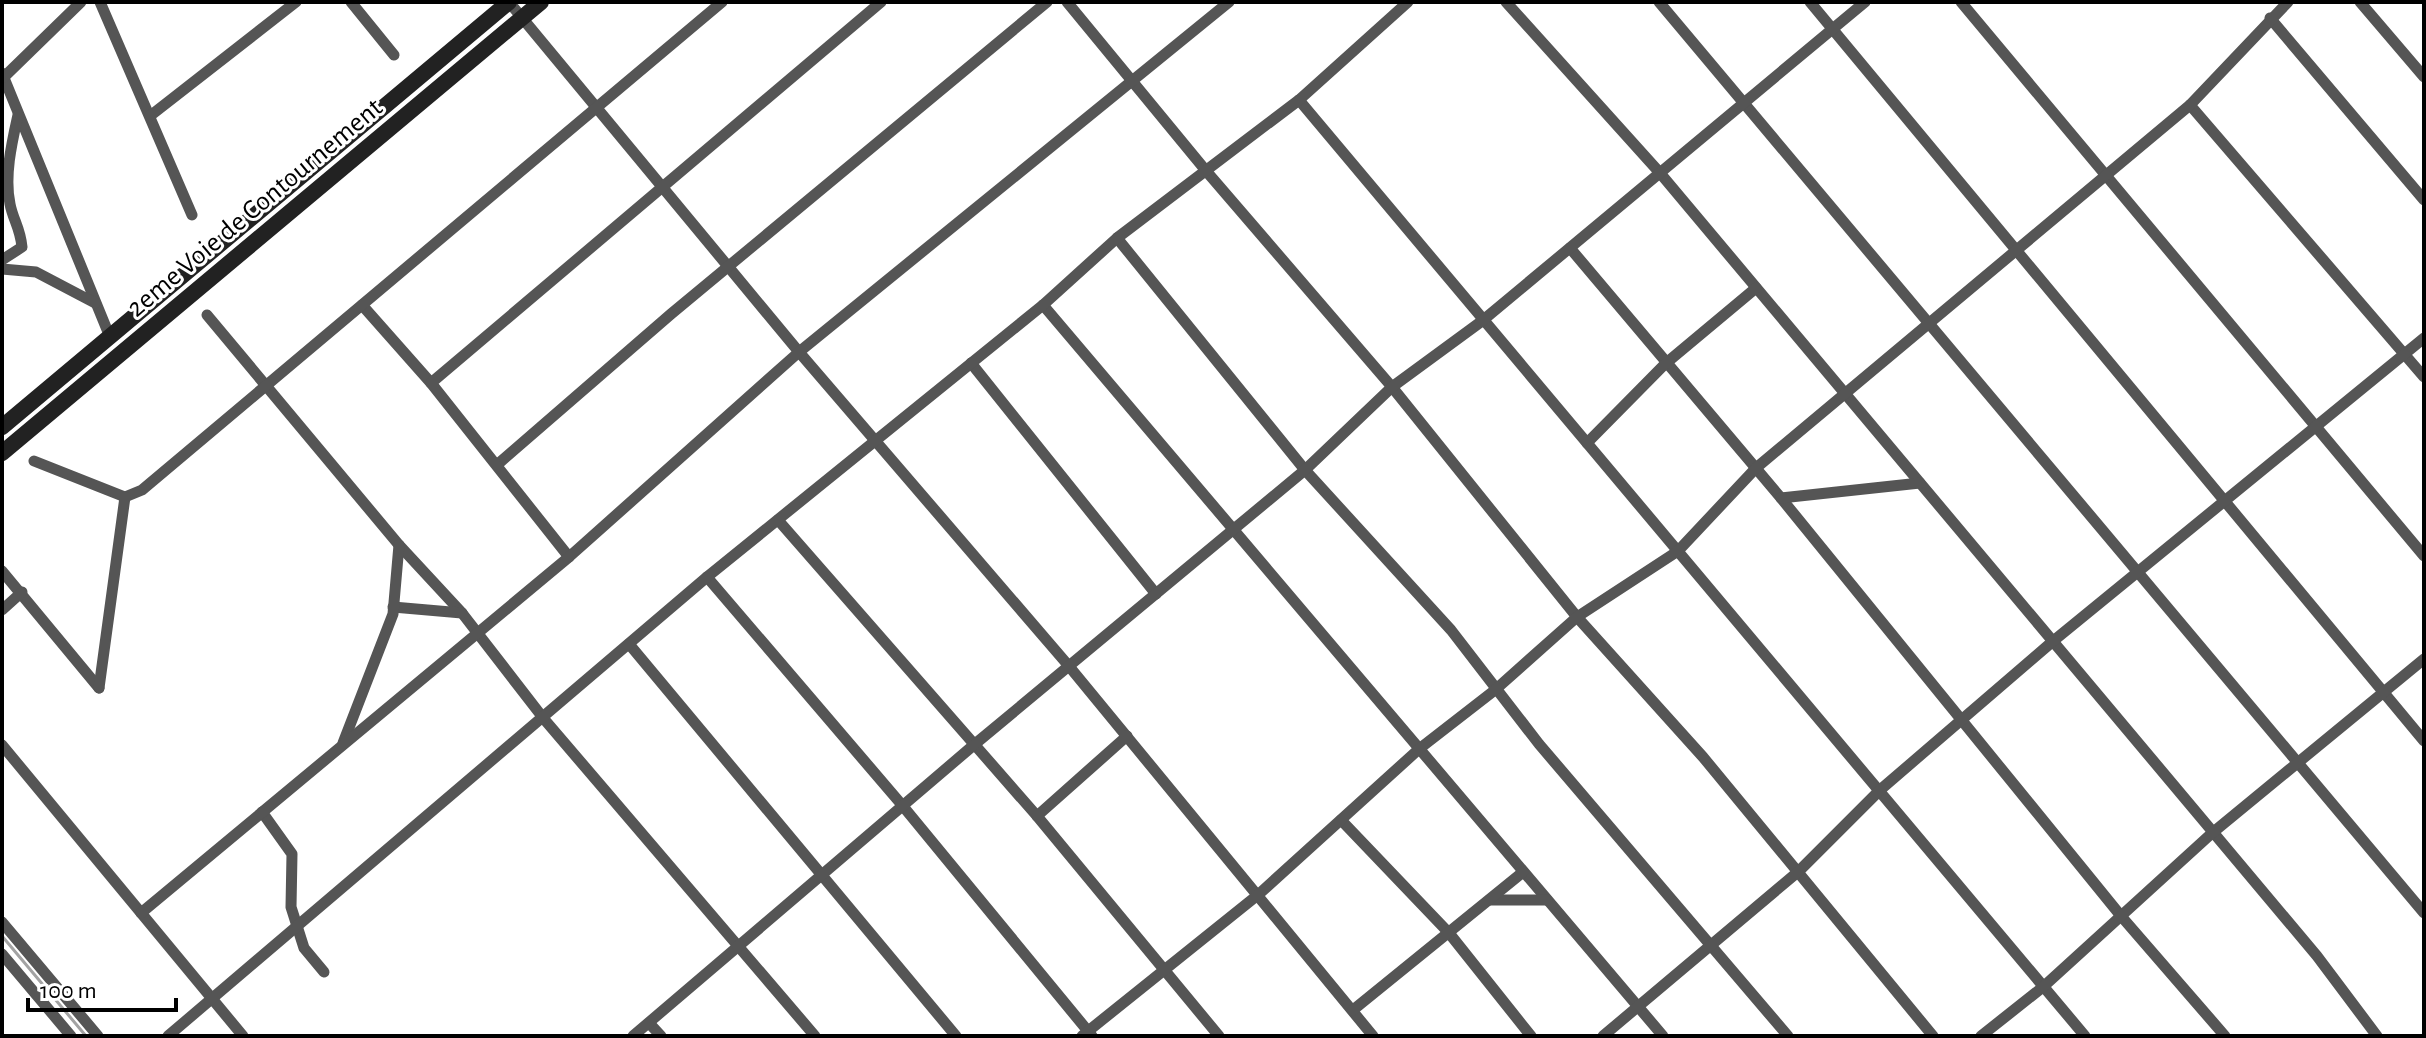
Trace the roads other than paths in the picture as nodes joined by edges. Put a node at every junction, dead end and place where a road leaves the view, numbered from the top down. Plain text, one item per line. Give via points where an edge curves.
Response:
1 (81, 2) edge
2 (100, 2) edge
3 (296, 2) edge
4 (351, 2) edge
5 (509, 2) edge
6 (541, 2) edge
7 (722, 2) edge
8 (881, 2) edge
9 (1047, 2) edge
10 (1067, 2) edge
11 (1408, 2) edge
12 (1506, 2) edge
13 (1659, 2) edge
14 (1810, 2) edge
15 (1865, 2) edge
16 (1961, 2) edge
17 (2288, 2) edge
18 (2360, 2) edge
19 (1224, 4) edge
20 (524, 17) junction
21 (2270, 18) junction
22 (1833, 29) junction
23 (394, 55) dead end
24 (3, 75) edge
25 (2424, 77) edge
26 (1130, 80) junction
27 (1299, 100) junction
28 (1743, 104) junction
29 (2190, 105) junction
30 (597, 106) junction
31 (18, 114) junction
32 (150, 116) junction
33 (11, 149) junction
34 (2, 172) edge
35 (1207, 172) junction
36 (1660, 173) junction
37 (2106, 177) junction
38 (664, 185) junction
39 (2424, 200) edge
40 (192, 215) dead end
41 (1117, 238) junction
42 (1570, 248) junction
43 (2017, 249) junction
44 (2, 260) edge
45 (730, 266) junction
46 (2, 269) edge
47 (1756, 288) junction
48 (95, 303) junction
49 (362, 305) junction
50 (1043, 305) junction
51 (207, 315) dead end
52 (1482, 321) junction
53 (1929, 325) junction
54 (110, 337) junction
55 (2424, 338) edge
56 (799, 352) junction
57 (2405, 353) junction
58 (971, 363) junction
59 (1665, 364) junction
60 (2424, 377) edge
61 (431, 383) junction
62 (267, 386) junction
63 (1392, 387) junction
64 (1844, 392) junction
65 (2316, 425) junction
66 (2, 427) edge
67 (877, 441) junction
68 (1587, 443) junction
69 (2, 453) edge
70 (34, 461) dead end
71 (498, 464) junction
72 (1756, 468) junction
73 (1305, 470) junction
74 (1920, 483) junction
75 (125, 497) junction
76 (1781, 498) junction
77 (2225, 501) junction
78 (778, 520) junction
79 (1233, 527) junction
80 (399, 545) junction
81 (1678, 551) junction
82 (2424, 556) edge
83 (569, 557) junction
84 (2, 571) edge
85 (2139, 573) junction
86 (707, 577) junction
87 (22, 592) junction
88 (1156, 594) junction
89 (393, 607) junction
90 (2, 610) edge
91 (462, 613) junction
92 (1577, 617) junction
93 (478, 632) junction
94 (2052, 642) junction
95 (629, 644) junction
96 (2424, 659) edge
97 (1068, 665) junction
98 (1495, 690) junction
99 (2384, 692) junction
100 (544, 719) junction
101 (1962, 719) junction
102 (1127, 736) junction
103 (2424, 741) edge
104 (975, 744) junction
105 (2, 745) edge
106 (343, 745) junction
107 (1419, 749) junction
108 (2296, 763) junction
109 (1880, 790) junction
110 (902, 805) junction
111 (262, 812) junction
112 (1037, 816) junction
113 (1341, 820) junction
114 (2211, 834) junction
115 (1799, 871) junction
116 (1523, 872) junction
117 (824, 873) junction
118 (1259, 894) junction
119 (1489, 900) junction
120 (1547, 900) junction
121 (141, 913) junction
122 (2424, 913) edge
123 (2121, 916) junction
124 (2, 922) edge
125 (296, 923) junction
126 (1449, 933) junction
127 (1713, 946) junction
128 (741, 947) junction
129 (2, 954) edge
130 (1163, 971) junction
131 (324, 972) dead end
132 (2043, 987) junction
133 (210, 997) junction
134 (1637, 1005) junction
135 (1353, 1010) junction
136 (649, 1023) junction
137 (1087, 1034) edge
138 (71, 1036) edge
139 (98, 1036) edge
140 (168, 1036) edge
141 (243, 1036) edge
142 (633, 1036) edge
143 (661, 1036) edge
144 (815, 1036) edge
145 (956, 1036) edge
146 (1219, 1036) edge
147 (1373, 1036) edge
148 (1531, 1036) edge
149 (1603, 1036) edge
150 (1663, 1036) edge
151 (1788, 1036) edge
152 (1933, 1036) edge
153 (1981, 1036) edge
154 (2085, 1036) edge
155 (2225, 1036) edge
156 (2377, 1036) edge

1 - 24 street
2 - 32 street
3 - 32 street
4 - 23 street
5 - 20 street
5 - 54 main road
6 - 20 main road, 2eme Voie de Contournement
7 - 30 street
8 - 38 street
9 - 45 street
10 - 26 street
11 - 27 street
12 - 36 street
13 - 28 street
14 - 22 street
15 - 22 street
16 - 37 street
17 - 21 street
18 - 25 street
19 - 26 street
20 - 30 street
20 - 69 main road, 2eme Voie de Contournement
21 - 29 street
21 - 39 street
22 - 28 street
22 - 43 street
24 - 31 street
26 - 35 street
26 - 56 street
27 - 35 street
27 - 52 street
28 - 36 street
28 - 53 street
29 - 37 street
29 - 57 street
30 - 38 street
30 - 49 street
31 - 33 street
31 - 48 street
32 - 40 street
33 - 34 street
33 - 44 street via 10,205 20,224 22,247
35 - 41 street
35 - 63 street
36 - 42 street
36 - 47 street
37 - 43 street
37 - 65 street
38 - 45 street
38 - 61 street
41 - 50 street
41 - 73 street
42 - 52 street
42 - 59 street
43 - 53 street
43 - 77 street
45 - 56 street
45 - 71 street
46 - 48 street via 36,272
47 - 59 street
47 - 64 street
48 - 54 street
49 - 61 street
49 - 62 street
50 - 58 street
50 - 79 street
51 - 62 street
52 - 63 street
52 - 68 street
53 - 64 street
53 - 85 street
54 - 66 main road
55 - 57 street
56 - 67 street
56 - 83 street
57 - 60 street
57 - 65 street
58 - 67 street
58 - 88 street
59 - 68 street
59 - 72 street
61 - 71 street
62 - 75 street via 142,490
62 - 80 street
63 - 73 street
63 - 92 street
64 - 72 street
64 - 74 street
65 - 77 street
65 - 82 street
67 - 78 street
67 - 97 street
68 - 81 street
70 - 75 street
71 - 83 street
72 - 76 street
72 - 81 street
73 - 79 street
73 - 98 street via 1451,630
74 - 76 street
74 - 94 street
75 - 87 street via 99,688
76 - 101 street
77 - 85 street
77 - 99 street
78 - 86 street
78 - 104 street
79 - 88 street
79 - 107 street
80 - 89 street
80 - 91 street
81 - 92 street
81 - 109 street
83 - 93 street
84 - 87 street
85 - 94 street
85 - 108 street
86 - 95 street
86 - 110 street
87 - 90 street
88 - 97 street
89 - 91 street
89 - 106 street
91 - 93 street
92 - 98 street
92 - 115 street
93 - 100 street
93 - 106 street
94 - 101 street
94 - 114 street
95 - 100 street
95 - 117 street
96 - 99 street
97 - 102 street
97 - 104 street
98 - 107 street
98 - 127 street
99 - 103 street
99 - 108 street
100 - 125 street
100 - 128 street
101 - 109 street
101 - 123 street
102 - 112 street
102 - 118 street
104 - 110 street
104 - 112 street
105 - 121 street
106 - 111 street
107 - 113 street
107 - 116 street
108 - 114 street
108 - 122 street
109 - 115 street
109 - 132 street
110 - 117 street
110 - 137 street
111 - 121 street
111 - 125 street via 292,854 291,907
112 - 130 street
113 - 118 street
113 - 126 street
114 - 123 street
114 - 156 street via 2317,956
115 - 127 street
115 - 152 street
116 - 119 street
116 - 120 street
117 - 128 street
117 - 145 street
118 - 130 street
118 - 135 street
119 - 120 street
119 - 126 street
120 - 134 street
121 - 133 street
123 - 132 street
123 - 155 street
124 - 139 street
125 - 131 street via 304,948
125 - 133 street
126 - 135 street
126 - 148 street
127 - 134 street
127 - 151 street
128 - 136 street
128 - 144 street
129 - 138 street
130 - 137 street
130 - 146 street
132 - 153 street
132 - 154 street
133 - 140 street
133 - 141 street
134 - 149 street
134 - 150 street
135 - 147 street
136 - 142 street
136 - 143 street

